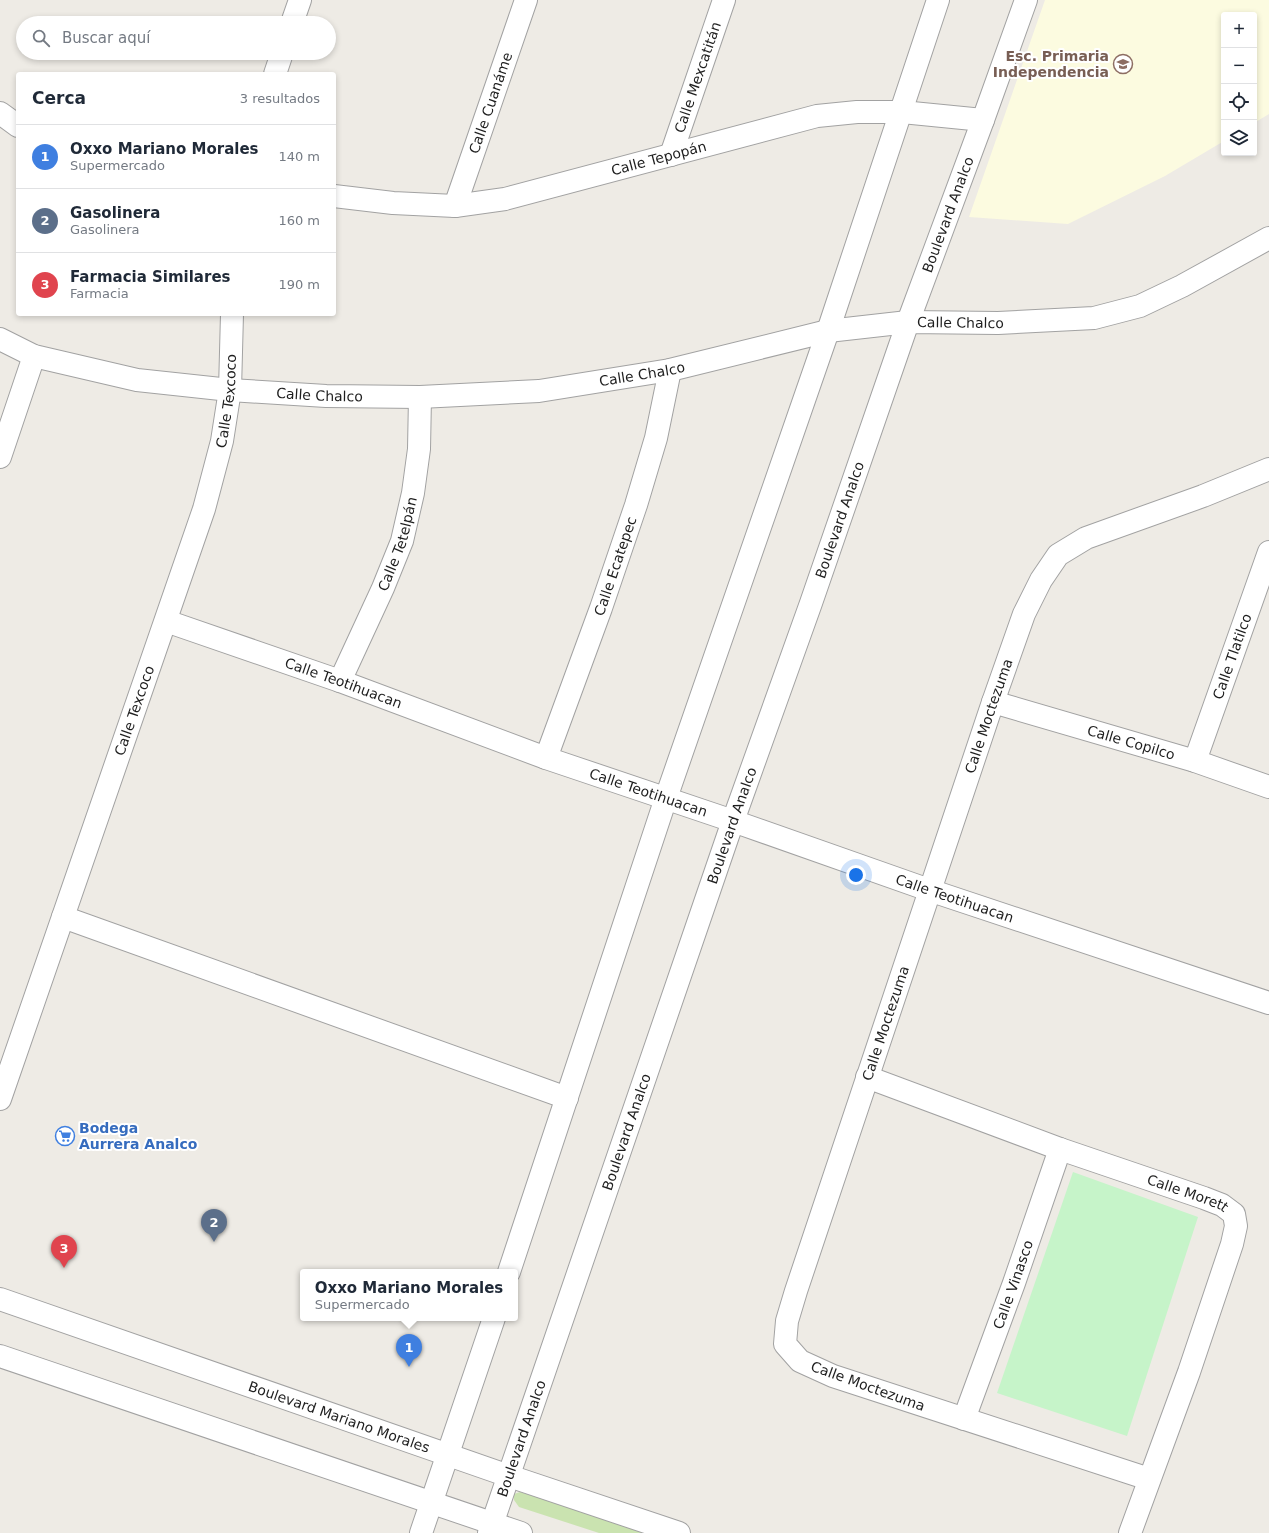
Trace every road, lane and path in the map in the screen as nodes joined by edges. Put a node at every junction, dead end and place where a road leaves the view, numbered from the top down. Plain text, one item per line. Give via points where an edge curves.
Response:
1 (300, 0) edge
2 (526, 0) edge
3 (724, 0) edge
4 (938, 0) edge
5 (1026, 0) edge
6 (294, 16) edge
7 (280, 60) edge
8 (276, 72) edge
9 (902, 112) junction
10 (0, 114) edge
11 (983, 120) junction
12 (16, 125) edge
13 (671, 155) junction
14 (336, 196) edge
15 (454, 206) junction
16 (1269, 238) edge
17 (232, 316) edge
18 (908, 322) junction
19 (828, 331) junction
20 (0, 339) edge
21 (34, 356) junction
22 (670, 370) junction
23 (230, 390) junction
24 (420, 397) junction
25 (0, 457) edge
26 (1269, 469) edge
27 (1269, 552) edge
28 (166, 621) junction
29 (340, 681) junction
30 (993, 702) junction
31 (546, 758) junction
32 (1195, 761) junction
33 (1269, 787) edge
34 (666, 798) junction
35 (733, 821) junction
36 (929, 890) junction
37 (63, 917) junction
38 (1269, 1003) edge
39 (867, 1077) junction
40 (567, 1098) junction
41 (0, 1099) edge
42 (1060, 1149) junction
43 (510, 1269) edge
44 (0, 1299) edge
45 (493, 1321) edge
46 (0, 1356) edge
47 (964, 1419) junction
48 (449, 1454) junction
49 (509, 1476) junction
50 (1149, 1479) junction
51 (432, 1504) junction
52 (491, 1528) edge
53 (421, 1533) edge
54 (520, 1533) edge
55 (679, 1533) edge
56 (1130, 1533) edge

1 - 6 street
2 - 15 street, Calle Cuanáme
3 - 13 street, Calle Mexcatitán
4 - 9 street
5 - 11 street, Boulevard Analco
7 - 8 street
9 - 11 street, Calle Tepopán
9 - 13 street, Calle Tepopán via 857,112 817,116
9 - 19 street
10 - 12 street
11 - 18 street, Boulevard Analco
13 - 15 street, Calle Tepopán via 505,199
14 - 15 street, Calle Tepopán via 393,203
16 - 18 street, Calle Chalco via 1140,306 1094,318
17 - 23 street, Calle Texcoco
18 - 19 street, Calle Chalco
18 - 35 street, Boulevard Analco
19 - 22 street, Calle Chalco
19 - 34 street
20 - 21 street, Calle Chalco
21 - 23 street, Calle Chalco via 137,380
21 - 25 street
22 - 24 street, Calle Chalco via 539,391
22 - 31 street, Calle Ecatepec via 656,438 636,505
23 - 24 street, Calle Chalco via 326,396
23 - 28 street, Calle Texcoco via 222,440 204,509
24 - 29 street, Calle Tetelpán via 419,449 413,493 402,541
26 - 30 street, Calle Moctezuma via 1086,538 1058,555 1041,580 1024,614
27 - 32 street, Calle Tlatilco
28 - 29 street, Calle Teotihuacan
28 - 37 street, Calle Texcoco
29 - 31 street, Calle Teotihuacan
30 - 32 street, Calle Copilco
30 - 36 street, Calle Moctezuma
31 - 34 street, Calle Teotihuacan
32 - 33 street, Calle Copilco
34 - 35 street, Calle Teotihuacan
34 - 40 street
35 - 36 street, Calle Teotihuacan
35 - 49 street, Boulevard Analco
36 - 38 street, Calle Teotihuacan
36 - 39 street, Calle Moctezuma
37 - 40 street
37 - 41 street, Calle Texcoco
39 - 42 street, Calle Morett
39 - 47 street, Calle Moctezuma via 796,1291 787,1321 785,1344 800,1361 833,1376
40 - 43 street
42 - 47 street, Calle Vinasco
42 - 50 street, Calle Morett via 1204,1198 1222,1205 1234,1214 1236,1226 1232,1244 1189,1372
44 - 48 street, Boulevard Mariano Morales
45 - 48 street
46 - 51 street
47 - 50 street, Calle Moctezuma
48 - 49 street, Boulevard Mariano Morales
48 - 51 street
49 - 52 street, Boulevard Analco
49 - 55 street, Boulevard Mariano Morales
50 - 56 street, Calle Morett
51 - 52 street
51 - 53 street
52 - 54 street

